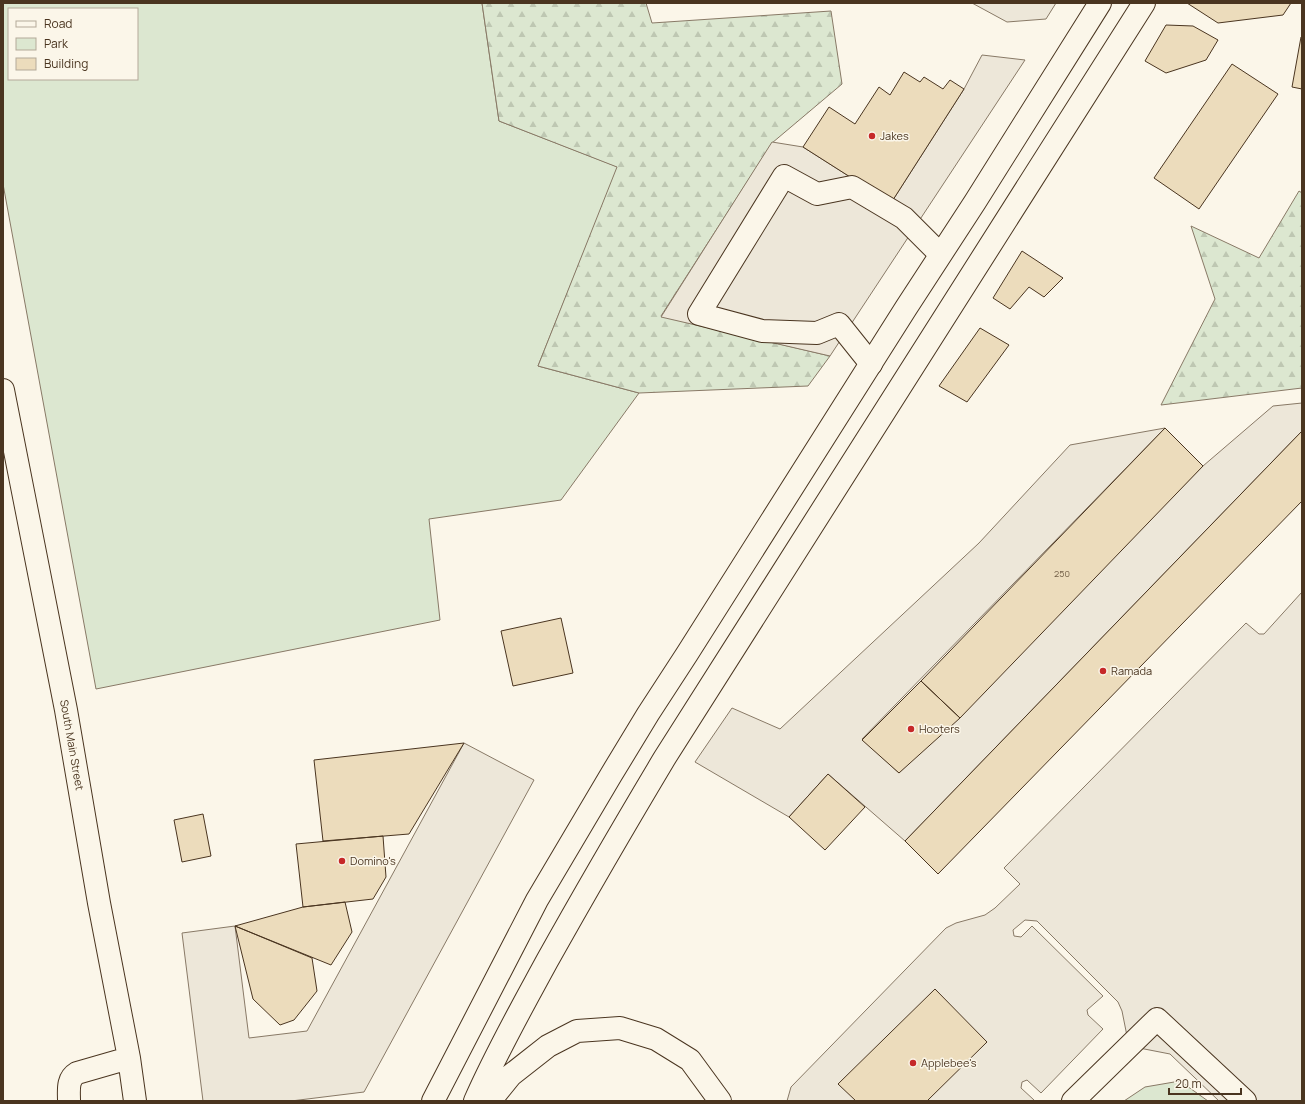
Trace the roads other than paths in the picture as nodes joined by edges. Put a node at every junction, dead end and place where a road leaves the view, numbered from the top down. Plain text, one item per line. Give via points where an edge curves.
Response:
1 (1100, 3) edge
2 (1144, 3) edge
3 (940, 254) junction
4 (871, 364) junction
5 (3, 390) edge
6 (7, 431) edge
7 (129, 1058) junction
8 (434, 1097) edge
9 (69, 1101) edge
10 (135, 1101) edge
11 (475, 1101) edge
12 (490, 1101) edge
13 (720, 1101) edge
14 (1073, 1101) edge
15 (1245, 1101) edge

1 - 3 main road
2 - 11 main road via 664,759 524,1003
3 - 4 main road
3 - 4 main road via 904,218 852,187 817,194 784,176 699,314 762,331 816,333 839,324
4 - 8 main road via 611,775 537,900
5 - 6 main road, South Main Street
6 - 7 main road, South Main Street via 53,642
7 - 9 main road via 72,1076 69,1083
7 - 10 main road, South Main Street
12 - 13 main road via 511,1075 548,1046 577,1031 620,1028 656,1039 690,1060
14 - 15 main road via 1157,1019

